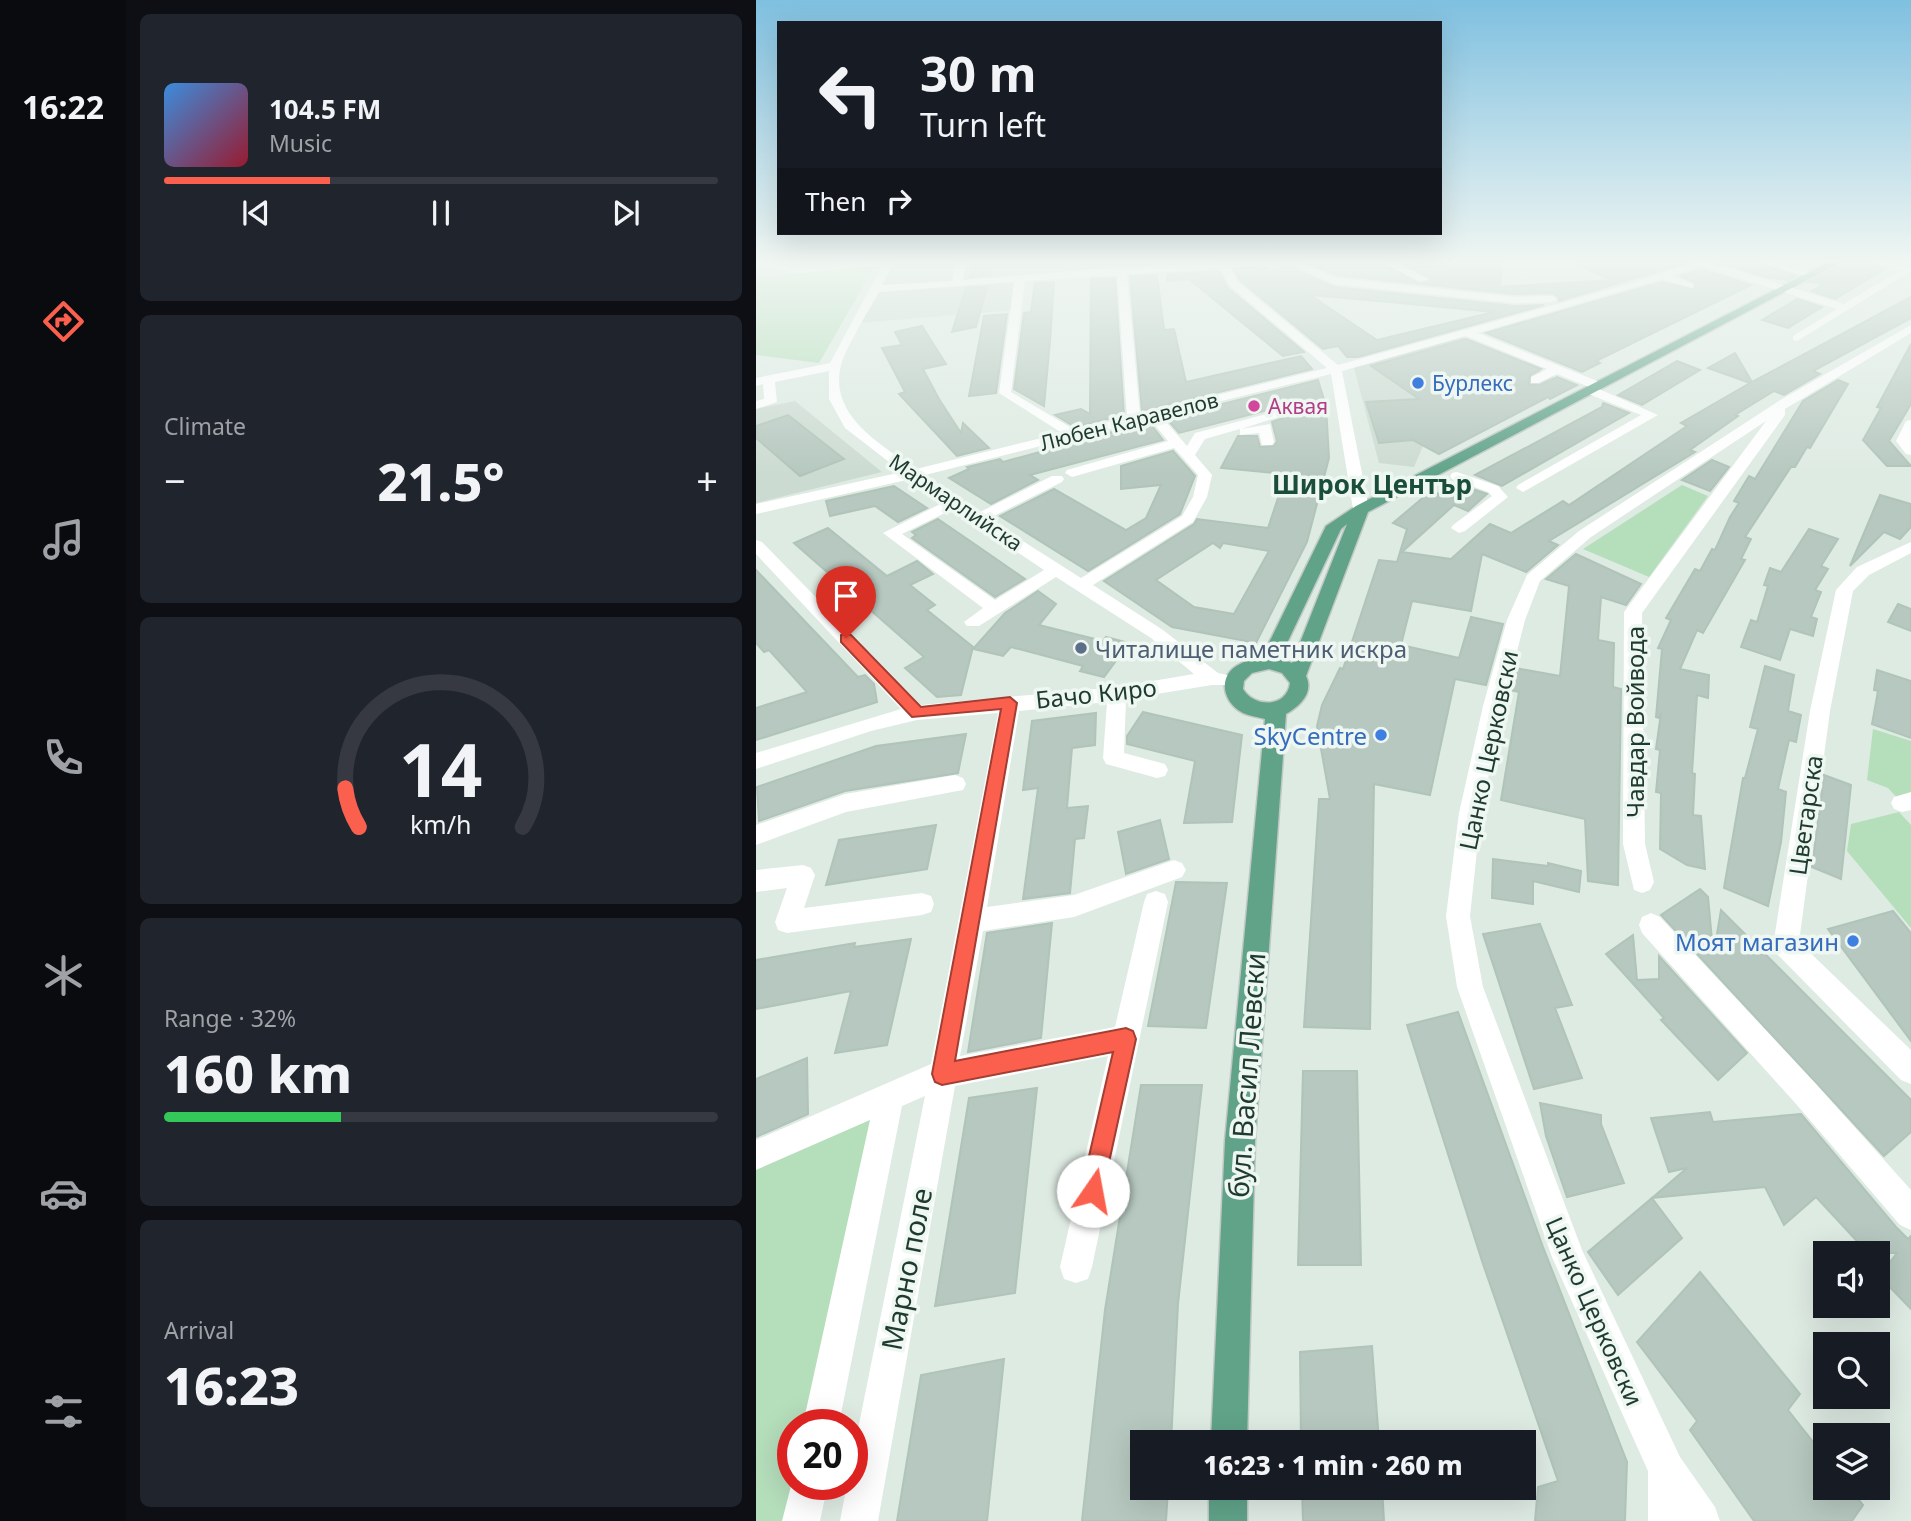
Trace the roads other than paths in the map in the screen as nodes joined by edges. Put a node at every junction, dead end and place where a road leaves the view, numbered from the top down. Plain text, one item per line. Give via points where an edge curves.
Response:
1 (852, 333) edge
2 (1013, 333) edge
3 (1127, 333) edge
4 (1293, 333) edge
5 (1463, 333) edge
6 (1468, 333) edge
7 (1700, 333) edge
8 (1805, 333) edge
9 (1903, 333) edge
10 (1797, 338) dead end
11 (835, 366) junction
12 (1336, 369) junction
13 (1557, 369) junction
14 (1535, 380) dead end
15 (762, 381) edge
16 (1594, 388) junction
17 (1787, 402) junction
18 (756, 405) edge
19 (1281, 414) dead end
20 (1153, 415) junction
21 (1134, 419) junction
22 (1911, 424) edge
23 (1225, 429) junction
24 (1073, 435) junction
25 (1267, 442) dead end
26 (1177, 443) junction
27 (1911, 451) edge
28 (1188, 455) junction
29 (1072, 472) dead end
30 (914, 474) junction
31 (1457, 476) dead end
32 (1057, 479) dead end
33 (1523, 488) dead end
34 (954, 503) junction
35 (757, 508) edge
36 (1362, 509) junction
37 (977, 519) junction
38 (1459, 528) dead end
39 (756, 538) edge
40 (756, 545) edge
41 (1911, 547) edge
42 (1057, 569) junction
43 (1082, 585) junction
44 (993, 607) junction
45 (973, 622) dead end
46 (1269, 662) junction
47 (1297, 675) junction
48 (1212, 678) junction
49 (1233, 684) junction
50 (1116, 694) junction
51 (1010, 703) junction
52 (1276, 709) junction
53 (918, 713) junction
54 (756, 761) edge
55 (1157, 770) dead end
56 (955, 784) dead end
57 (756, 835) edge
58 (1174, 870) dead end
59 (756, 881) edge
60 (1642, 882) dead end
61 (1156, 902) dead end
62 (922, 904) dead end
63 (972, 920) junction
64 (1651, 925) dead end
65 (1126, 1039) junction
66 (1911, 1070) edge
67 (942, 1074) junction
68 (889, 1097) junction
69 (756, 1155) edge
70 (1911, 1214) edge
71 (1076, 1267) dead end
72 (824, 1409) edge
73 (1229, 1430) edge
74 (1667, 1471) junction
75 (806, 1500) edge
76 (1228, 1500) edge
77 (801, 1521) edge
78 (859, 1521) edge
79 (1228, 1521) edge
80 (1667, 1521) edge
81 (1701, 1521) edge

1 - 11 street, Мармарлийска
2 - 24 street via 1005,393
3 - 21 street
4 - 12 street
5 - 12 street, Любен Каравелов
6 - 13 street
7 - 16 main road
8 - 10 street
9 - 17 street, Цанко Церковски
11 - 15 street
11 - 30 street, Мармарлийска via 835,399 850,425
12 - 20 street, Любен Каравелов
12 - 36 street
13 - 14 street
13 - 16 street
15 - 18 street via 771,401
16 - 33 street via 1651,415
16 - 36 main road
17 - 60 street, Чавдар Войвода via 1633,612 1634,844
17 - 74 street, Цанко Церковски via 1568,546 1533,579 1516,620 1493,706 1470,813 1458,916 1470,988 1568,1257
19 - 23 street
20 - 21 street, Любен Каравелов
20 - 26 street
21 - 24 street, Любен Каравелов
22 - 27 street via 1903,441
23 - 25 street via 1230,435 1265,427
23 - 28 street via 1200,436
24 - 30 street, Любен Каравелов
26 - 28 street
26 - 29 street
28 - 43 street via 1205,475 1188,519
30 - 34 street, Мармарлийска
30 - 35 street, Любен Каравелов
31 - 38 street via 1493,489 1501,497
32 - 37 street
34 - 37 street, Мармарлийска
34 - 44 street via 891,533
35 - 39 street
36 - 46 main road via 1334,526
36 - 47 main road
37 - 42 street, Мармарлийска
40 - 53 street
41 - 66 street, Цветарска via 1863,571 1845,590 1820,711 1786,946
42 - 43 street, Мармарлийска
42 - 44 street
43 - 48 street, Мармарлийска via 1157,634
44 - 45 street
46 - 47 main road
46 - 49 main road via 1245,669
47 - 52 main road via 1297,694
48 - 49 street, Бачо Киро
48 - 50 street, Бачо Киро
49 - 52 main road via 1237,700 1248,707
50 - 51 street, Бачо Киро
50 - 55 street via 1113,758
51 - 53 street, Бачо Киро
51 - 63 street, Марно поле
52 - 73 main road, бул. Васил Левски via 1232,1264
53 - 54 street, Бачо Киро
56 - 57 street via 845,803
58 - 63 street via 1074,906
59 - 62 street via 803,875 788,922
61 - 65 street
63 - 67 street, Марно поле
64 - 70 street
65 - 67 street
65 - 71 street
67 - 68 street
67 - 78 street, Марно поле
68 - 69 street
68 - 72 street, Марно поле
74 - 80 street
74 - 81 street, Цанко Церковски
75 - 77 street
76 - 79 main road

